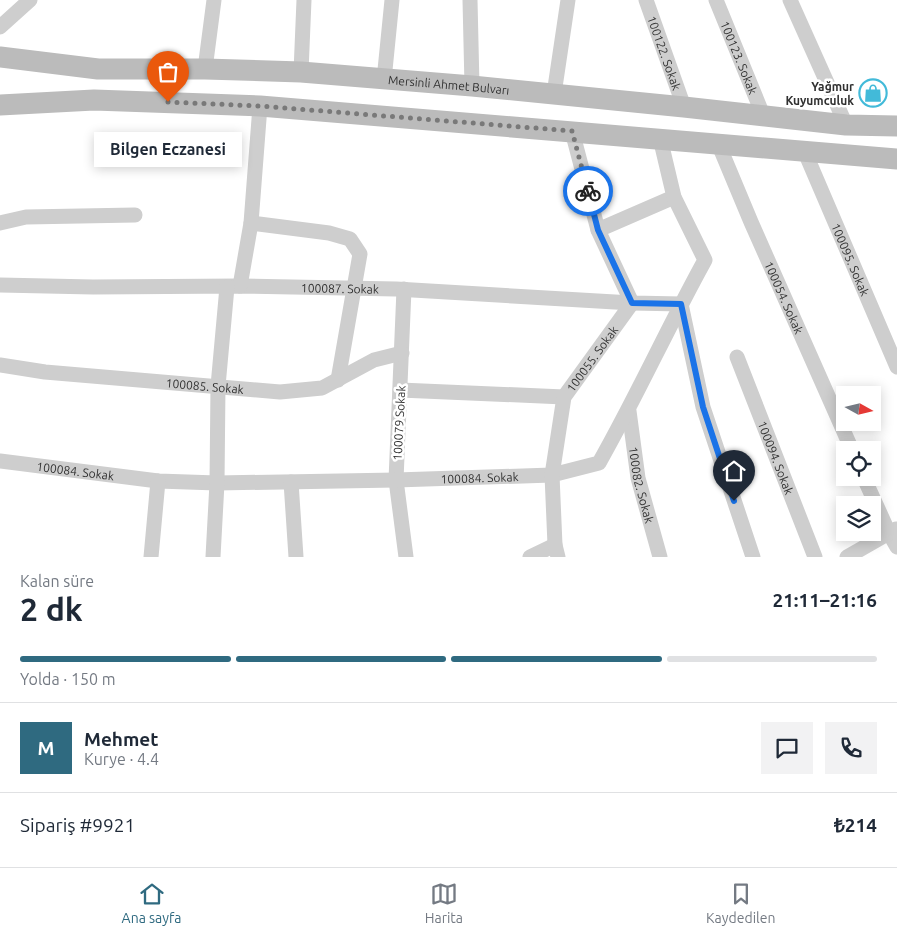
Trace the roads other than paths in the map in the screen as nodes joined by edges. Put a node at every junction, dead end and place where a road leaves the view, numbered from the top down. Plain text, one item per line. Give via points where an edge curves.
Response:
1 (29, 0) edge
2 (214, 0) edge
3 (304, 0) edge
4 (392, 0) edge
5 (470, 0) edge
6 (568, 0) edge
7 (646, 0) edge
8 (716, 0) edge
9 (790, 0) edge
10 (0, 27) edge
11 (0, 57) edge
12 (205, 69) junction
13 (301, 72) junction
14 (384, 80) junction
15 (472, 86) junction
16 (554, 94) junction
17 (0, 105) edge
18 (260, 106) junction
19 (684, 107) junction
20 (763, 115) junction
21 (846, 125) junction
22 (897, 126) edge
23 (572, 131) junction
24 (660, 138) junction
25 (718, 143) junction
26 (804, 150) junction
27 (897, 159) edge
28 (674, 198) junction
29 (135, 215) dead end
30 (0, 223) edge
31 (251, 223) junction
32 (598, 230) junction
33 (0, 285) edge
34 (233, 286) junction
35 (355, 288) junction
36 (404, 289) junction
37 (632, 303) junction
38 (681, 304) junction
39 (402, 353) junction
40 (737, 357) dead end
41 (0, 365) edge
42 (897, 367) edge
43 (338, 380) junction
44 (218, 386) junction
45 (400, 390) junction
46 (564, 397) junction
47 (629, 411) junction
48 (848, 441) edge
49 (0, 461) edge
50 (552, 475) junction
51 (158, 480) junction
52 (396, 480) junction
53 (291, 482) junction
54 (217, 483) junction
55 (868, 486) edge
56 (893, 531) edge
57 (897, 547) edge
58 (557, 551) edge
59 (151, 557) edge
60 (213, 557) edge
61 (296, 557) edge
62 (406, 557) edge
63 (530, 557) edge
64 (660, 557) edge
65 (753, 557) edge
66 (815, 557) edge
67 (846, 557) edge

1 - 10 street
2 - 12 street
3 - 13 street
4 - 14 street
5 - 15 street
6 - 16 street
7 - 19 street, 100122. Sokak
8 - 20 street, 100123. Sokak
9 - 21 street
11 - 12 main road, Mersinli Ahmet Bulvarı via 98,69
12 - 13 main road, Mersinli Ahmet Bulvarı
13 - 14 main road, Mersinli Ahmet Bulvarı
14 - 15 main road, Mersinli Ahmet Bulvarı
15 - 16 main road, Mersinli Ahmet Bulvarı
16 - 19 main road, Mersinli Ahmet Bulvarı
17 - 18 main road via 94,100
18 - 23 main road
18 - 31 street
19 - 20 main road, Mersinli Ahmet Bulvarı
20 - 21 main road, Mersinli Ahmet Bulvarı
21 - 22 main road, Mersinli Ahmet Bulvarı
23 - 24 main road
23 - 32 street
24 - 25 main road
24 - 28 street, 100084. Sokak
25 - 26 main road
25 - 48 street, 100054. Sokak
26 - 27 main road
26 - 42 street, 100095. Sokak
28 - 32 street
28 - 38 street, 100084. Sokak via 705,260
29 - 30 street via 26,217
31 - 34 street
31 - 35 street via 329,233 350,239 360,254
32 - 37 street
33 - 34 street, 100087. Sokak
34 - 35 street, 100087. Sokak
34 - 44 street
35 - 36 street, 100087. Sokak
35 - 43 street
36 - 37 street, 100087. Sokak
36 - 39 street, 100079 Sokak
37 - 38 street, 100087. Sokak
37 - 46 street, 100055. Sokak
38 - 47 street, 100084. Sokak
38 - 65 street via 703,407
39 - 43 street, 100085. Sokak via 374,360
39 - 45 street, 100079 Sokak
40 - 66 street, 100094. Sokak
41 - 44 street, 100085. Sokak via 44,372
43 - 44 street, 100085. Sokak via 322,388 280,392
44 - 54 street
45 - 46 street
45 - 52 street, 100079 Sokak
46 - 50 street, 100055. Sokak
47 - 50 street, 100084. Sokak via 599,463
47 - 64 street, 100082. Sokak via 638,478
49 - 51 street, 100084. Sokak
50 - 52 street, 100084. Sokak
50 - 58 street, 100055. Sokak
51 - 54 street, 100084. Sokak
51 - 59 street
52 - 53 street, 100084. Sokak
52 - 62 street, 100079 Sokak
53 - 54 street, 100084. Sokak
53 - 61 street
54 - 60 street
55 - 56 street
56 - 57 street
56 - 67 street
58 - 63 street

